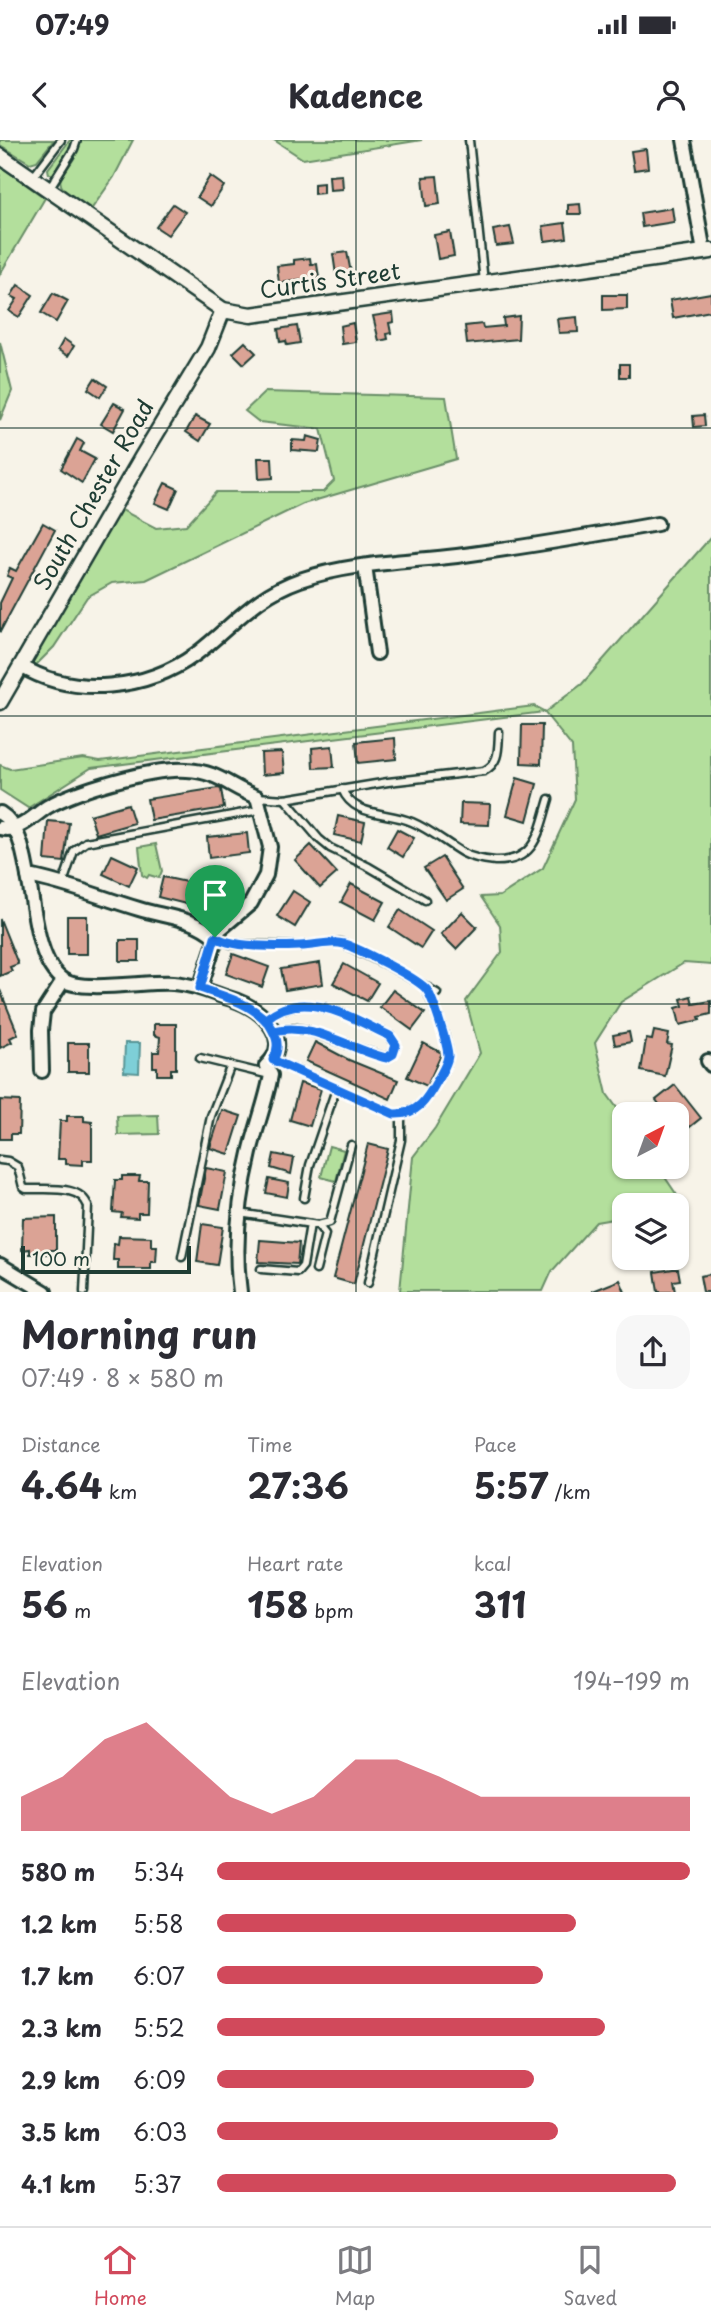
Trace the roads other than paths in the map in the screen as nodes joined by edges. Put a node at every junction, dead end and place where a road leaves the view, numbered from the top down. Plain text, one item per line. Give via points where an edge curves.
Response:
1 (61, 140) edge
2 (78, 140) edge
3 (469, 140) edge
4 (684, 140) edge
5 (0, 156) edge
6 (32, 178) junction
7 (48, 190) junction
8 (707, 251) edge
9 (484, 282) junction
10 (223, 310) junction
11 (657, 524) dead end
12 (365, 566) junction
13 (377, 653) dead end
14 (21, 666) junction
15 (0, 702) edge
16 (499, 732) dead end
17 (342, 789) junction
18 (285, 799) junction
19 (549, 799) dead end
20 (259, 803) junction
21 (0, 813) edge
22 (0, 828) edge
23 (15, 829) junction
24 (28, 876) junction
25 (64, 883) junction
26 (425, 900) dead end
27 (215, 937) junction
28 (64, 981) junction
29 (200, 988) junction
30 (426, 988) junction
31 (437, 993) dead end
32 (266, 1019) junction
33 (274, 1031) junction
34 (200, 1058) dead end
35 (273, 1060) junction
36 (231, 1065) junction
37 (43, 1071) dead end
38 (271, 1075) junction
39 (336, 1089) junction
40 (401, 1114) junction
41 (351, 1145) dead end
42 (0, 1160) edge
43 (304, 1198) dead end
44 (239, 1213) junction
45 (310, 1224) junction
46 (318, 1225) junction
47 (181, 1257) dead end
48 (0, 1265) edge
49 (261, 1269) dead end
50 (316, 1270) dead end
51 (368, 1283) dead end
52 (44, 1292) edge
53 (84, 1292) edge
54 (240, 1292) edge

1 - 6 lane
2 - 7 lane
3 - 9 lane
4 - 8 street
5 - 6 street, Curtis Street
6 - 7 street, Curtis Street
7 - 10 street, Curtis Street
8 - 9 street, Curtis Street
9 - 10 street, Curtis Street via 251,315
10 - 14 street, South Chester Road via 208,348
11 - 12 street
12 - 13 street
12 - 14 street via 299,580 273,592 195,654 131,683 76,685 39,677
14 - 15 street, South Chester Road
16 - 17 lane via 497,758 484,771
17 - 18 lane
17 - 19 lane via 360,810 415,823 466,855 491,861 511,861 525,854 536,842
18 - 20 lane
18 - 26 lane via 330,849
20 - 23 street via 226,780 204,772 169,770 71,795
20 - 25 lane via 86,842 74,851
20 - 27 street via 270,847 266,875 251,903
21 - 23 street
22 - 23 street
23 - 24 street
24 - 25 street
24 - 28 street via 42,950
25 - 27 street via 201,925
27 - 29 street
27 - 30 lane via 231,944 340,942
28 - 29 street via 80,986 171,983
28 - 37 street via 43,1012
29 - 32 street via 243,1002
30 - 31 lane
30 - 40 lane via 448,1056 426,1100 412,1112
32 - 33 street
32 - 33 lane via 291,1005 315,1005 390,1036 396,1045 386,1058 306,1030
33 - 35 street via 278,1046
34 - 36 lane
35 - 38 street via 266,1066
35 - 39 lane
36 - 38 lane
36 - 47 lane via 211,1116
38 - 44 street via 250,1149
39 - 40 lane
39 - 43 lane via 310,1165
40 - 51 lane via 401,1140
41 - 46 lane via 330,1222
42 - 53 lane via 18,1167 23,1188 75,1191 86,1200
44 - 45 lane
44 - 54 street
45 - 46 lane
45 - 49 lane via 298,1272
46 - 50 lane via 324,1234
48 - 52 street

